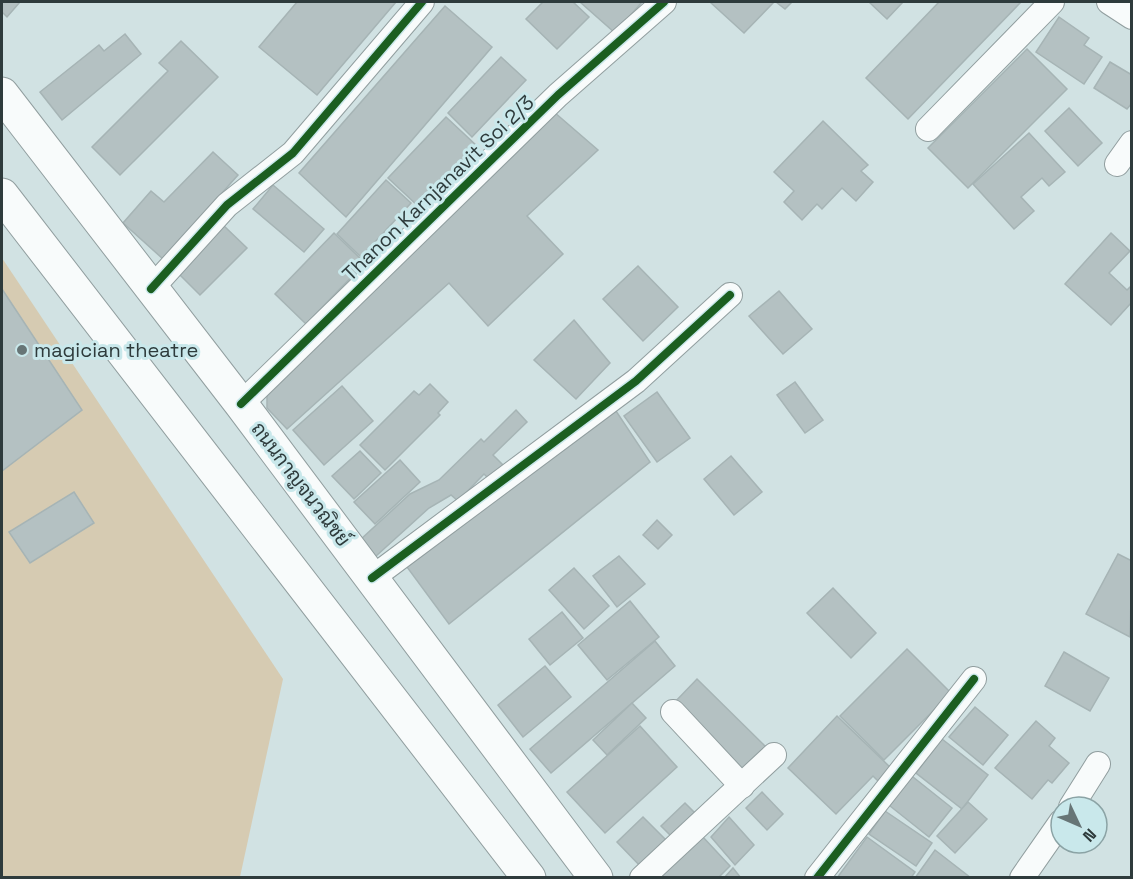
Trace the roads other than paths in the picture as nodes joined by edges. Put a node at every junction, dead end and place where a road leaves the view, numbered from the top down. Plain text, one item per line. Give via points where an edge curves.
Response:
1 (422, 2) edge
2 (664, 2) edge
3 (1052, 2) edge
4 (1109, 2) edge
5 (1131, 17) edge
6 (2, 94) edge
7 (928, 129) dead end
8 (1131, 143) edge
9 (1117, 164) dead end
10 (2, 195) edge
11 (151, 289) junction
12 (730, 295) dead end
13 (241, 404) junction
14 (372, 578) junction
15 (974, 679) dead end
16 (673, 712) dead end
17 (774, 755) dead end
18 (1098, 764) dead end
19 (742, 786) junction
20 (1079, 795) edge
21 (1049, 839) edge
22 (529, 878) edge
23 (596, 878) edge
24 (642, 878) edge
25 (817, 878) edge
26 (1022, 878) edge

1 - 11 street via 293,153 227,205
2 - 13 street, Thanon Karnjanavit Soi 2/3 via 558,94
3 - 7 street
4 - 5 street
6 - 11 main road, ถนนกาญจนวณิชย์
8 - 9 street
10 - 22 main road
11 - 13 main road, ถนนกาญจนวณิชย์
12 - 14 street via 636,381
13 - 14 main road, ถนนกาญจนวณิชย์
14 - 23 main road, ถนนกาญจนวณิชย์
15 - 25 street
16 - 19 street
17 - 19 street
18 - 20 street
19 - 24 street
21 - 26 street

